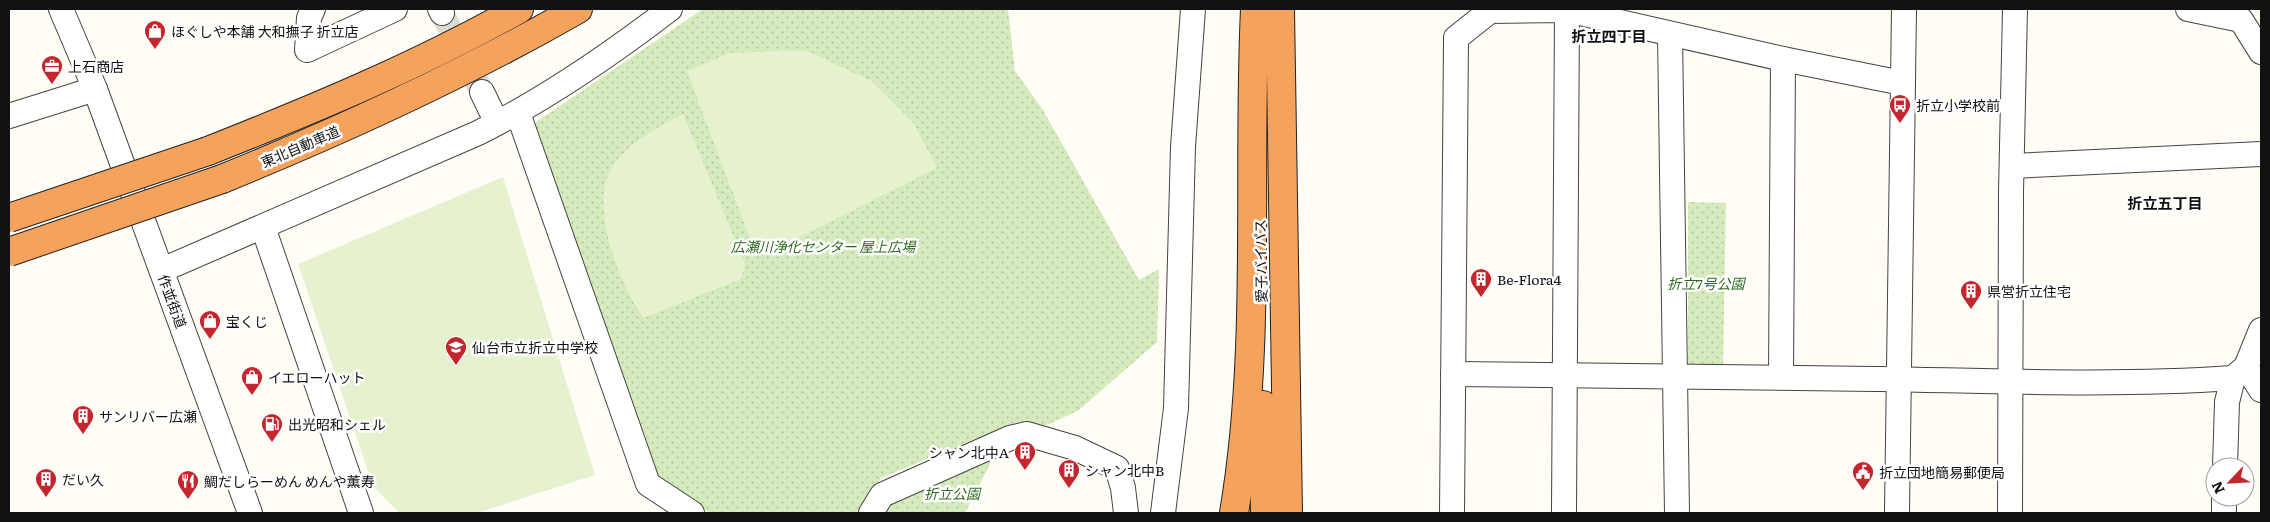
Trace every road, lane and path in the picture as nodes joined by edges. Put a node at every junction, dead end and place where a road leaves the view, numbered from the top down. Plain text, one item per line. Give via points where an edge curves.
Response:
1 (61, 9) edge
2 (313, 9) edge
3 (395, 9) edge
4 (519, 9) edge
5 (578, 9) edge
6 (670, 9) edge
7 (1193, 9) edge
8 (1255, 9) edge
9 (1280, 9) edge
10 (1292, 9) edge
11 (1904, 9) edge
12 (2015, 9) edge
13 (2188, 9) edge
14 (1567, 10) edge
15 (2245, 14) edge
16 (1670, 34) junction
17 (2261, 52) edge
18 (1783, 60) junction
19 (1902, 83) junction
20 (95, 89) junction
21 (482, 92) tunnel mouth
22 (9, 116) edge
23 (508, 118) junction
24 (2261, 154) edge
25 (2012, 166) junction
26 (9, 218) edge
27 (263, 227) junction
28 (9, 252) edge
29 (162, 270) junction
30 (1285, 314) junction
31 (2261, 330) edge
32 (2239, 372) junction
33 (1453, 374) junction
34 (1564, 375) junction
35 (1676, 376) junction
36 (1782, 377) junction
37 (1899, 379) junction
38 (2010, 382) junction
39 (2261, 390) edge
40 (2225, 457) edge
41 (250, 513) edge
42 (361, 513) edge
43 (692, 513) edge
44 (871, 513) edge
45 (1126, 513) edge
46 (1163, 513) edge
47 (1234, 513) edge
48 (1265, 513) edge
49 (1288, 513) edge
50 (1452, 513) edge
51 (1564, 513) edge
52 (1677, 513) edge
53 (1897, 513) edge
54 (2010, 513) edge

1 - 20 street, 作並街道
2 - 3 street via 309,18 307,50
4 - 26 highway, bridge via 348,94 208,151
5 - 28 highway, 東北自動車道, bridge via 433,87 293,150 222,179
6 - 23 street via 566,83
7 - 46 street via 1184,147 1176,408
8 - 47 highway via 1251,84 1250,372 1243,460
8 - 48 highway, 愛子バイパス
9 - 30 highway, 愛子バイパス
10 - 30 highway via 1292,230
11 - 19 street
12 - 25 street
13 - 15 street
14 - 16 street
14 - 33 street via 1490,11 1456,38
14 - 34 street
15 - 17 street
16 - 18 street
16 - 35 street
18 - 19 street
18 - 36 street
19 - 37 street
20 - 22 street
20 - 29 street, 作並街道
21 - 23 street
23 - 27 street
23 - 43 street via 648,484
24 - 25 street
25 - 38 street
27 - 29 street
27 - 42 street
29 - 41 street, 作並街道
30 - 49 highway, 愛子バイパス
31 - 32 street
32 - 38 street via 2168,382
32 - 39 street
32 - 40 street via 2227,402
33 - 34 street
33 - 50 street
34 - 35 street
34 - 51 street
35 - 36 street
35 - 52 street
36 - 37 street
37 - 38 street
37 - 53 street
38 - 54 street
44 - 45 street via 882,495 1010,438 1027,434 1075,448 1117,468

